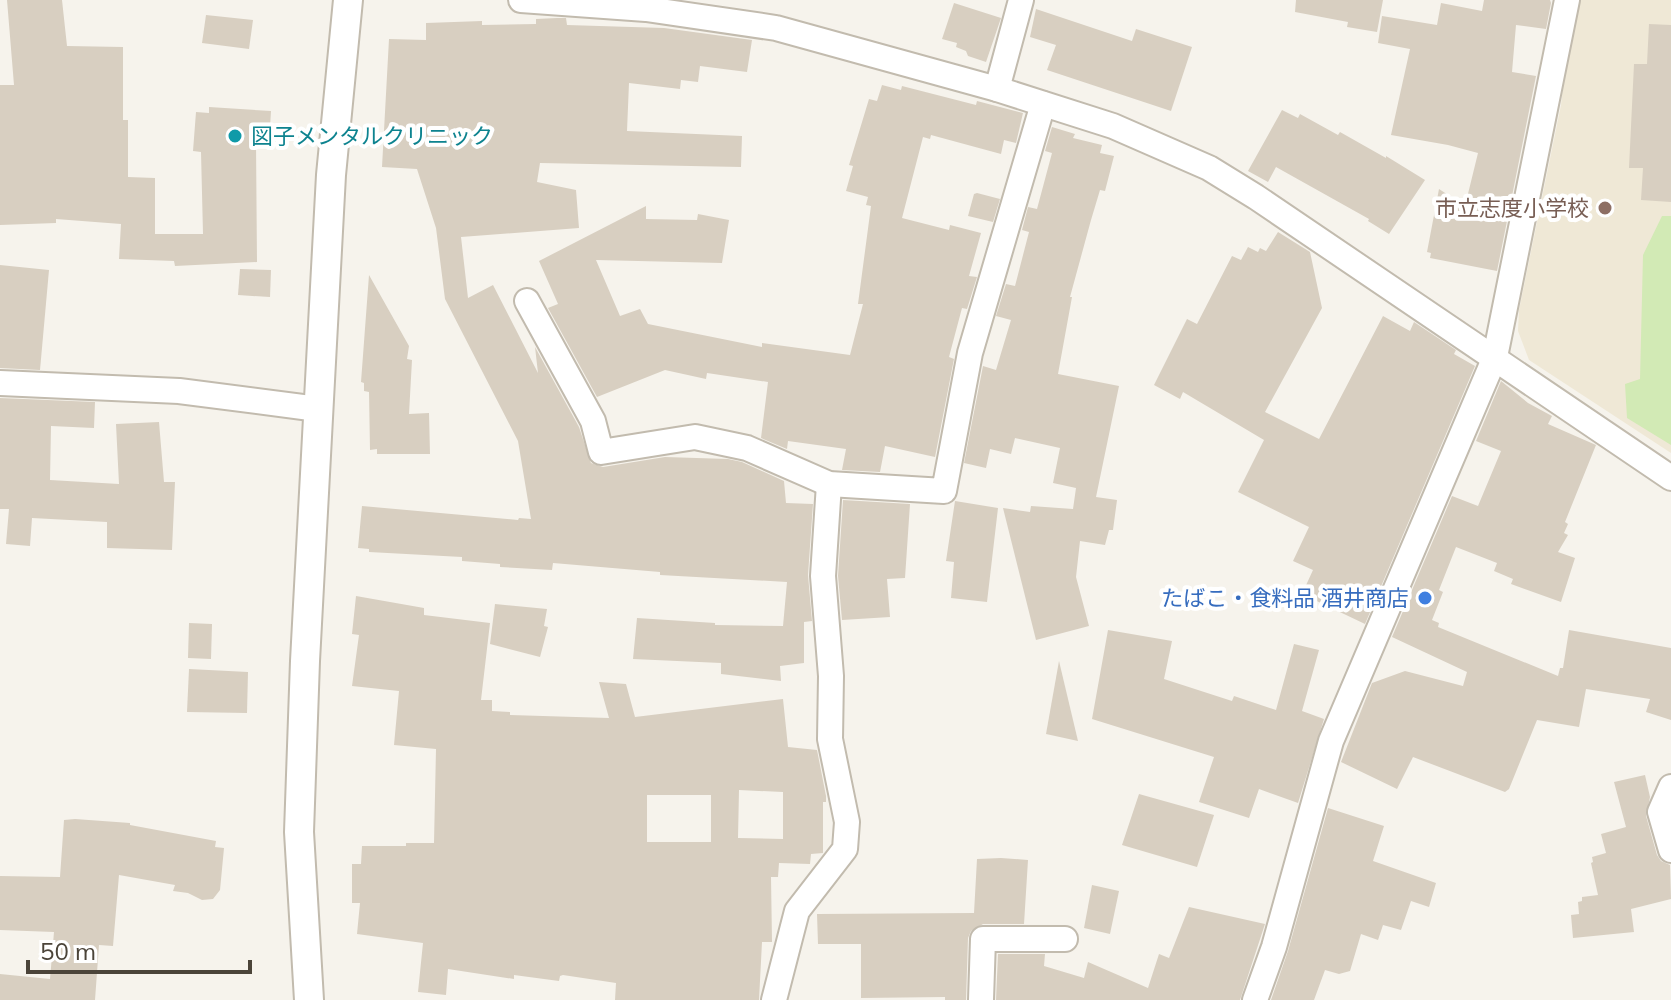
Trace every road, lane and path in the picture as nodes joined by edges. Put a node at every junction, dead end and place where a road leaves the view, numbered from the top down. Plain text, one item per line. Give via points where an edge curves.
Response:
1 (348, 0) edge
2 (521, 0) edge
3 (1021, 0) edge
4 (1567, 0) edge
5 (997, 89) junction
6 (1043, 104) junction
7 (527, 301) dead end
8 (1495, 357) junction
9 (0, 383) edge
10 (318, 409) junction
11 (1671, 478) edge
12 (829, 484) junction
13 (1671, 787) edge
14 (1671, 850) edge
15 (1065, 939) dead end
16 (309, 1000) edge
17 (774, 1000) edge
18 (981, 1000) edge
19 (1255, 1000) edge

1 - 10 street via 331,175
2 - 5 street via 646,9 776,28
3 - 5 street
4 - 8 street
5 - 6 street
6 - 8 street via 1113,126 1209,168
6 - 12 street via 970,353 944,491
7 - 12 street via 593,421 601,452 695,437 747,448
8 - 11 street
8 - 19 street via 1331,741
9 - 10 street via 179,391
10 - 16 street via 299,832
12 - 17 street via 823,576 830,739 847,822 845,849 797,911
13 - 14 street via 1660,812
15 - 18 street via 983,939

